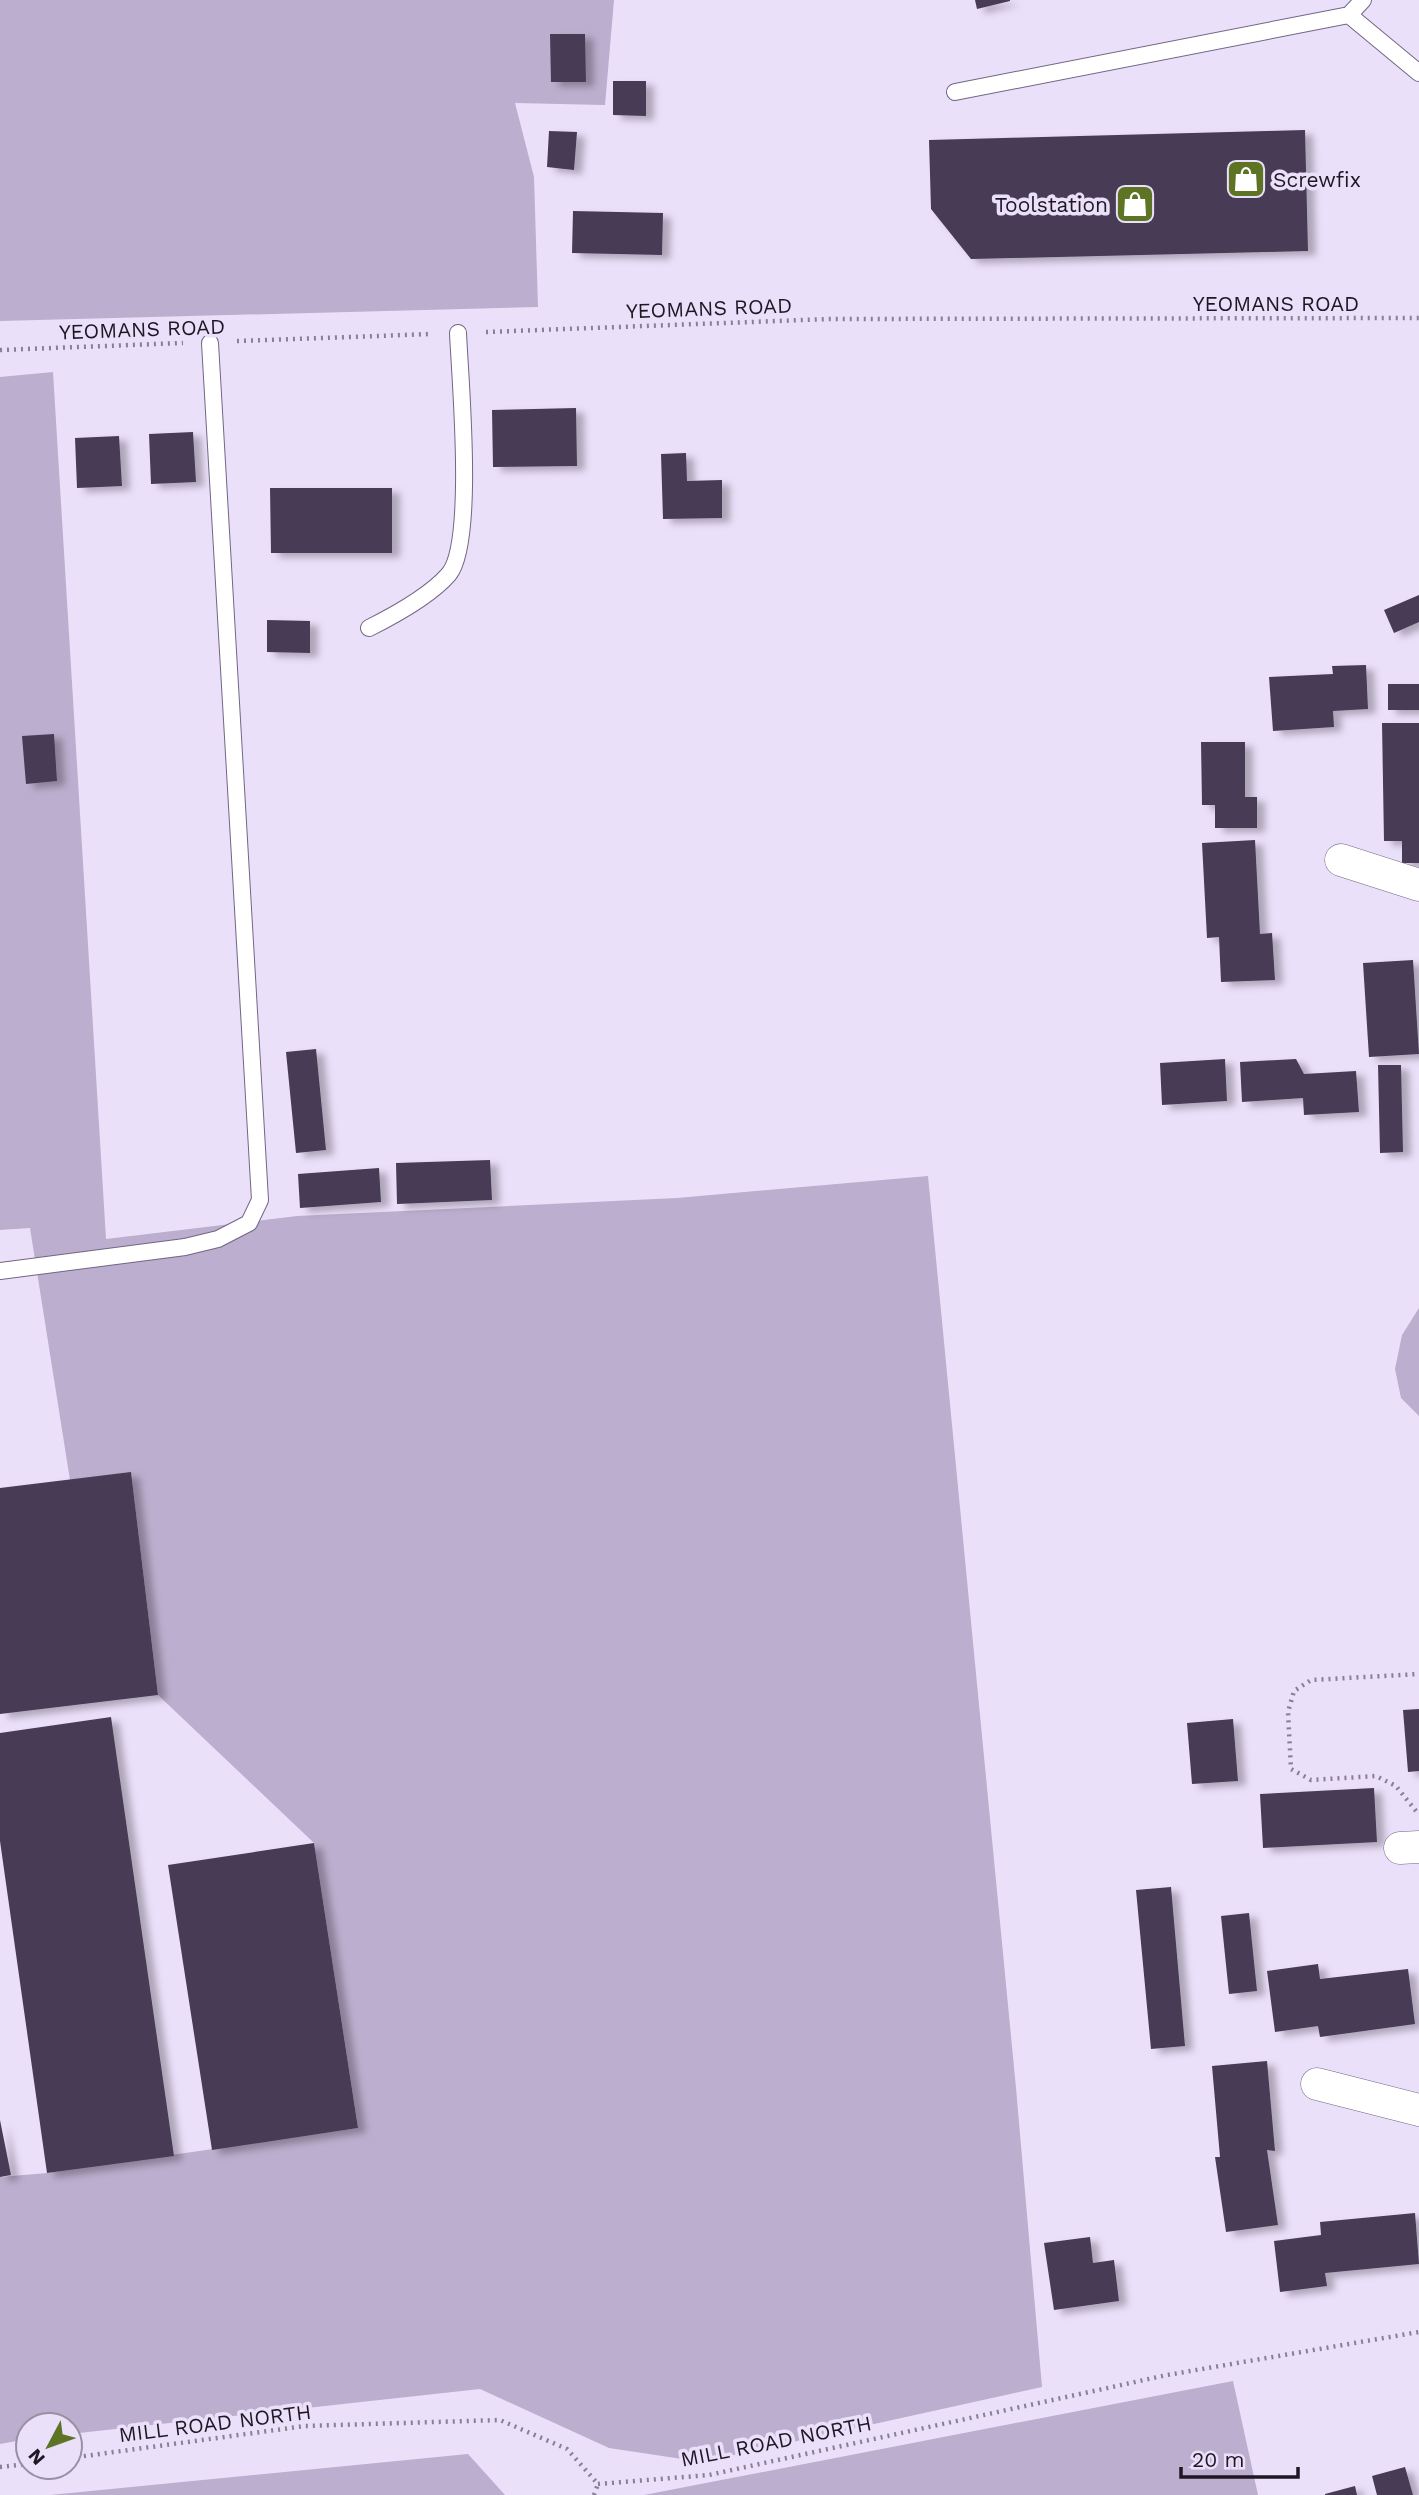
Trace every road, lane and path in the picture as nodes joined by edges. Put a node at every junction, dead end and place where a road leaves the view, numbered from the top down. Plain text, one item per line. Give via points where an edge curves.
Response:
1 (1363, 0) edge
2 (1349, 15) junction
3 (1419, 73) edge
4 (955, 92) dead end
5 (1419, 318) edge
6 (458, 333) junction
7 (211, 342) junction
8 (0, 350) edge
9 (369, 628) dead end
10 (1341, 860) dead end
11 (1419, 885) edge
12 (0, 1271) edge
13 (1419, 1674) edge
14 (1419, 1814) edge
15 (1317, 2084) dead end
16 (1419, 2110) edge
17 (1419, 2332) edge
18 (84, 2456) edge
19 (598, 2484) junction
20 (594, 2495) edge

1 - 2 lane
2 - 3 lane
2 - 4 lane
5 - 6 path, YEOMANS ROAD via 830,319
6 - 7 path, YEOMANS ROAD
6 - 9 lane via 465,488 460,539 450,572 398,614
7 - 8 path, YEOMANS ROAD
7 - 12 lane via 260,1200 249,1223 218,1239
10 - 11 street
13 - 14 path via 1311,1681 1294,1691 1289,1712 1291,1769 1311,1780 1376,1776 1396,1786
15 - 16 street
17 - 19 path, MILL ROAD NORTH via 1167,2375 709,2475
18 - 19 path, MILL ROAD NORTH via 305,2426 500,2420 567,2449
19 - 20 path

